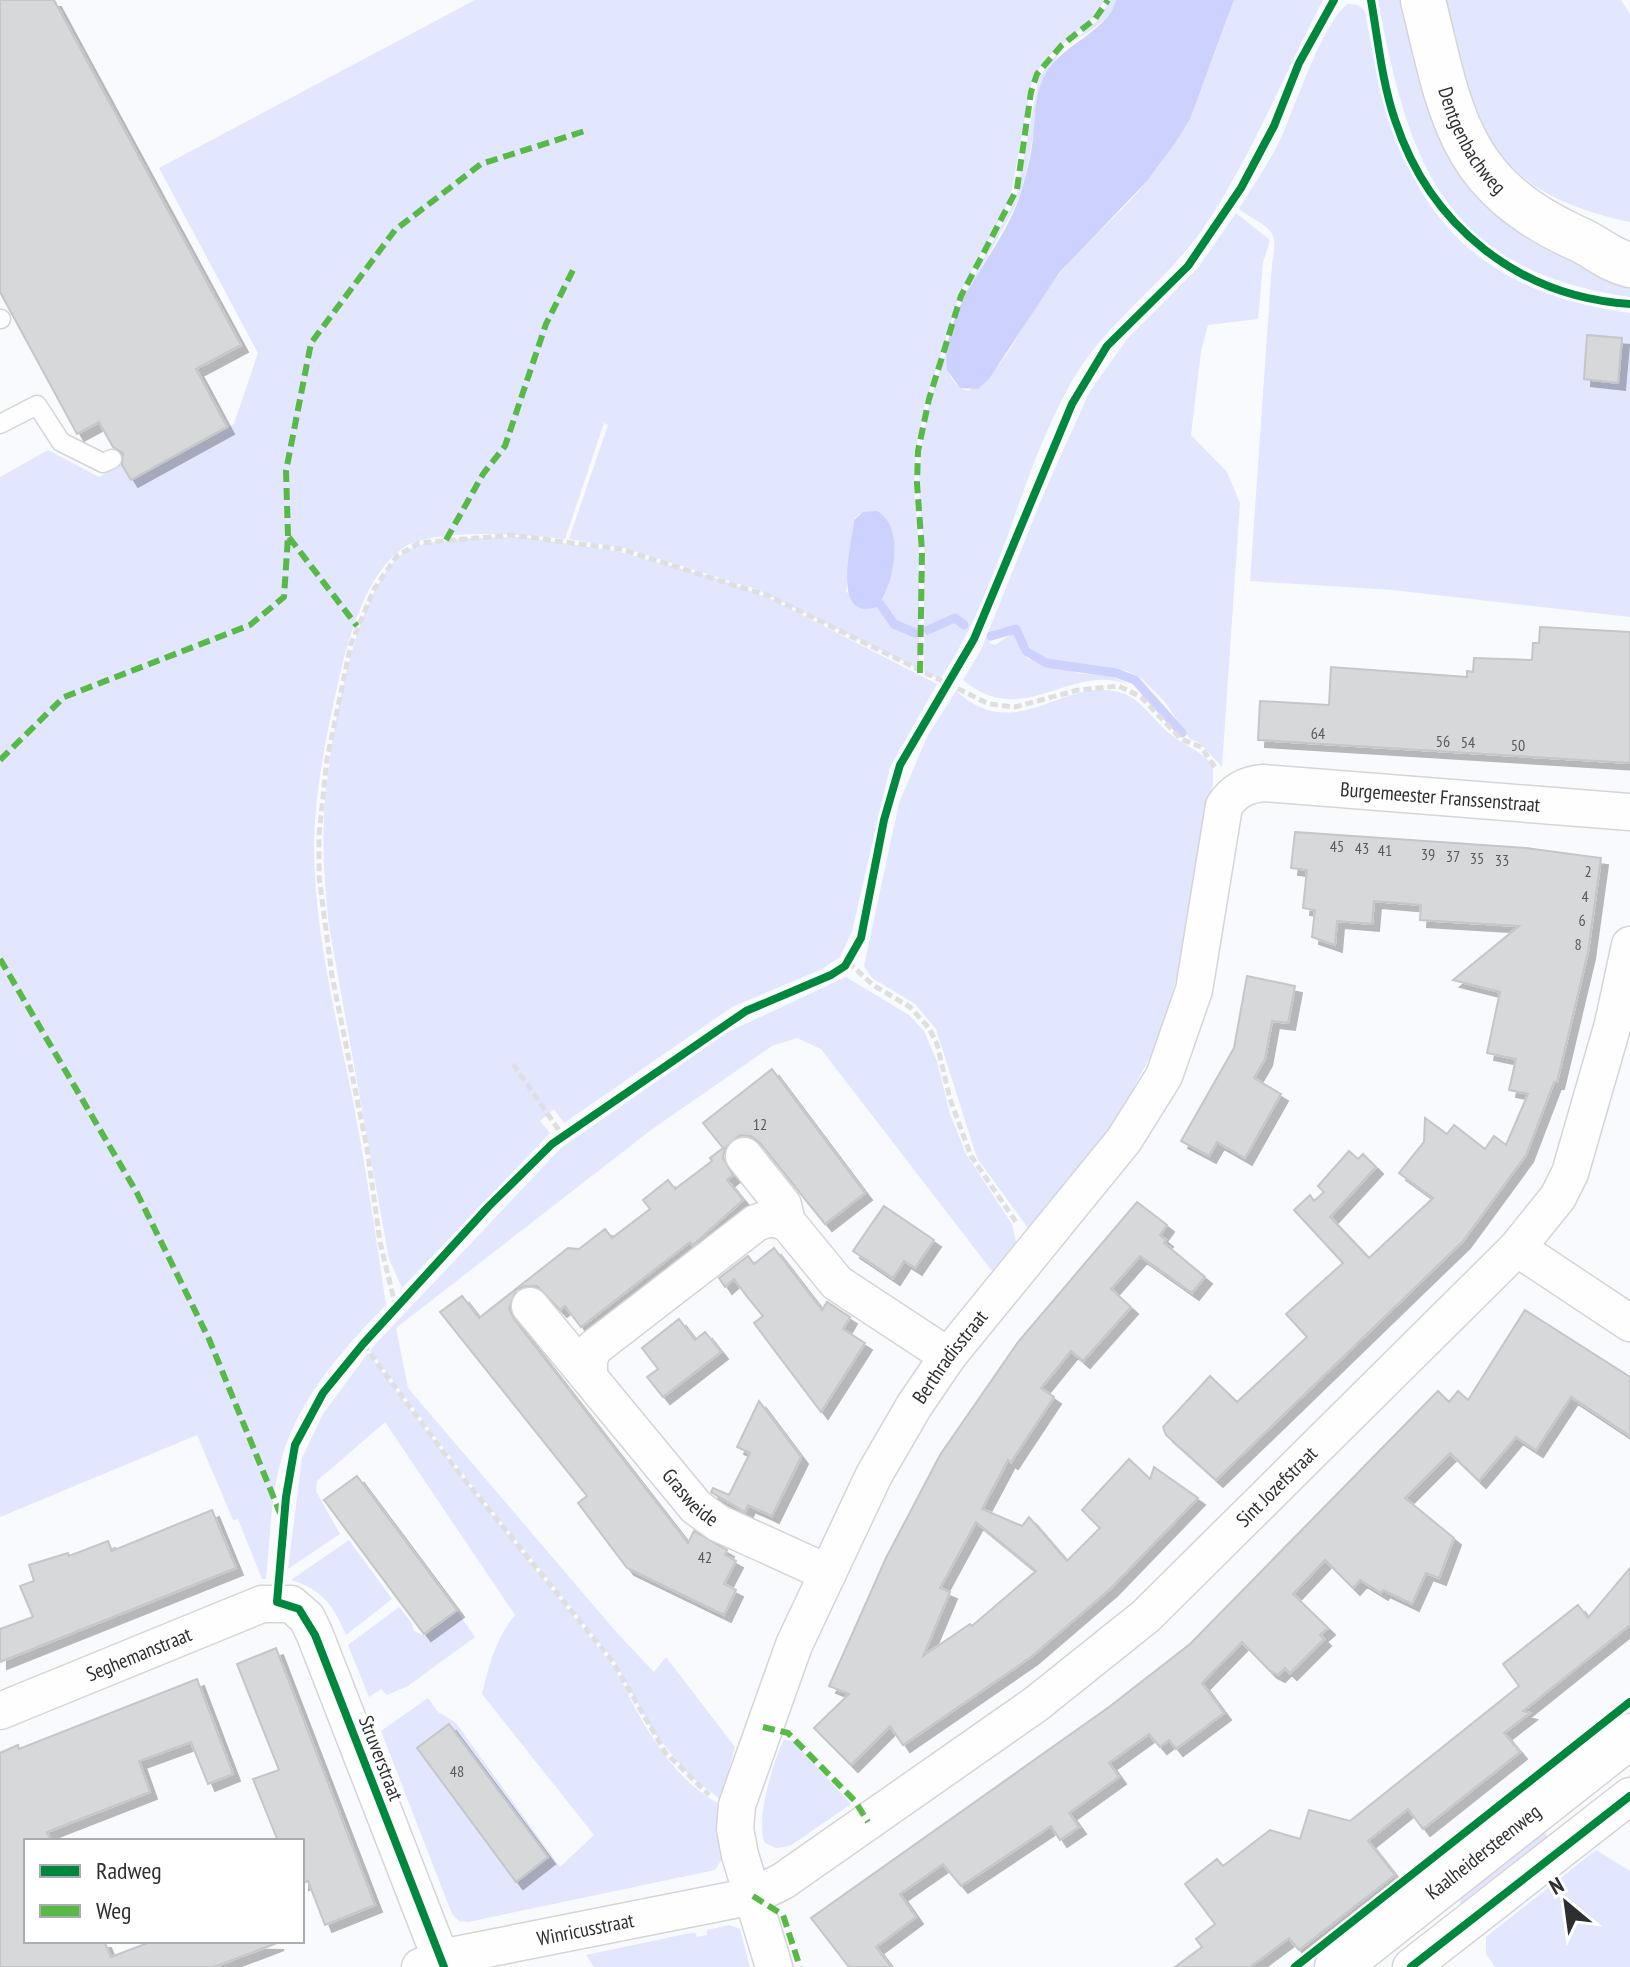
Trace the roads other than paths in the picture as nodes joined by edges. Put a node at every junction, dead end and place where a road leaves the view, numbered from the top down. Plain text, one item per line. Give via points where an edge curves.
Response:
1 (1423, 0) edge
2 (1630, 233) edge
3 (1579, 239) junction
4 (1630, 265) edge
5 (0, 424) edge
6 (112, 459) dead end
7 (1243, 789) joint
8 (1630, 812) edge
9 (1630, 945) edge
10 (744, 1156) dead end
11 (787, 1222) junction
12 (1517, 1248) junction
13 (530, 1306) dead end
14 (1630, 1323) edge
15 (948, 1356) junction
16 (589, 1374) junction
17 (828, 1573) junction
18 (277, 1590) joint
19 (0, 1711) edge
20 (1630, 1736) edge
21 (1630, 1796) edge
22 (753, 1896) junction
23 (1413, 1907) junction
24 (1451, 1955) edge
25 (435, 1964) edge
26 (774, 1967) edge
27 (1337, 1967) edge
28 (1411, 1967) edge

1 - 3 street, Dentgenbachweg via 1449,104 1475,160 1526,212
2 - 3 street
3 - 4 street, Dentgenbachweg via 1613,261
5 - 6 lane via 37,405 61,442 103,463
7 - 8 street, Burgemeester Franssenstraat
7 - 15 street, Berthradisstraat via 1224,806 1194,990 1164,1076 1124,1140
9 - 12 street, Sint Jozefstraat via 1570,1173 1558,1197
10 - 11 street via 783,1205
11 - 15 street via 837,1283
11 - 16 street via 770,1218 756,1223 594,1348
12 - 14 street
12 - 22 street, Sint Jozefstraat via 1146,1616 1036,1704 783,1881
13 - 16 street, Grasweide
15 - 17 street, Berthradisstraat via 874,1475
16 - 17 street, Grasweide via 696,1507 718,1523
17 - 22 street, Berthradisstraat via 789,1658 737,1808 735,1829
18 - 19 street, Seghemanstraat via 247,1609
18 - 25 street, Struverstraat via 299,1609 315,1635
20 - 23 street, Kaalheidersteenweg
21 - 24 street
22 - 25 street, Winricusstraat
22 - 26 street, Berthradisstraat
23 - 24 street
23 - 27 street, Kaalheidersteenweg
24 - 28 street

